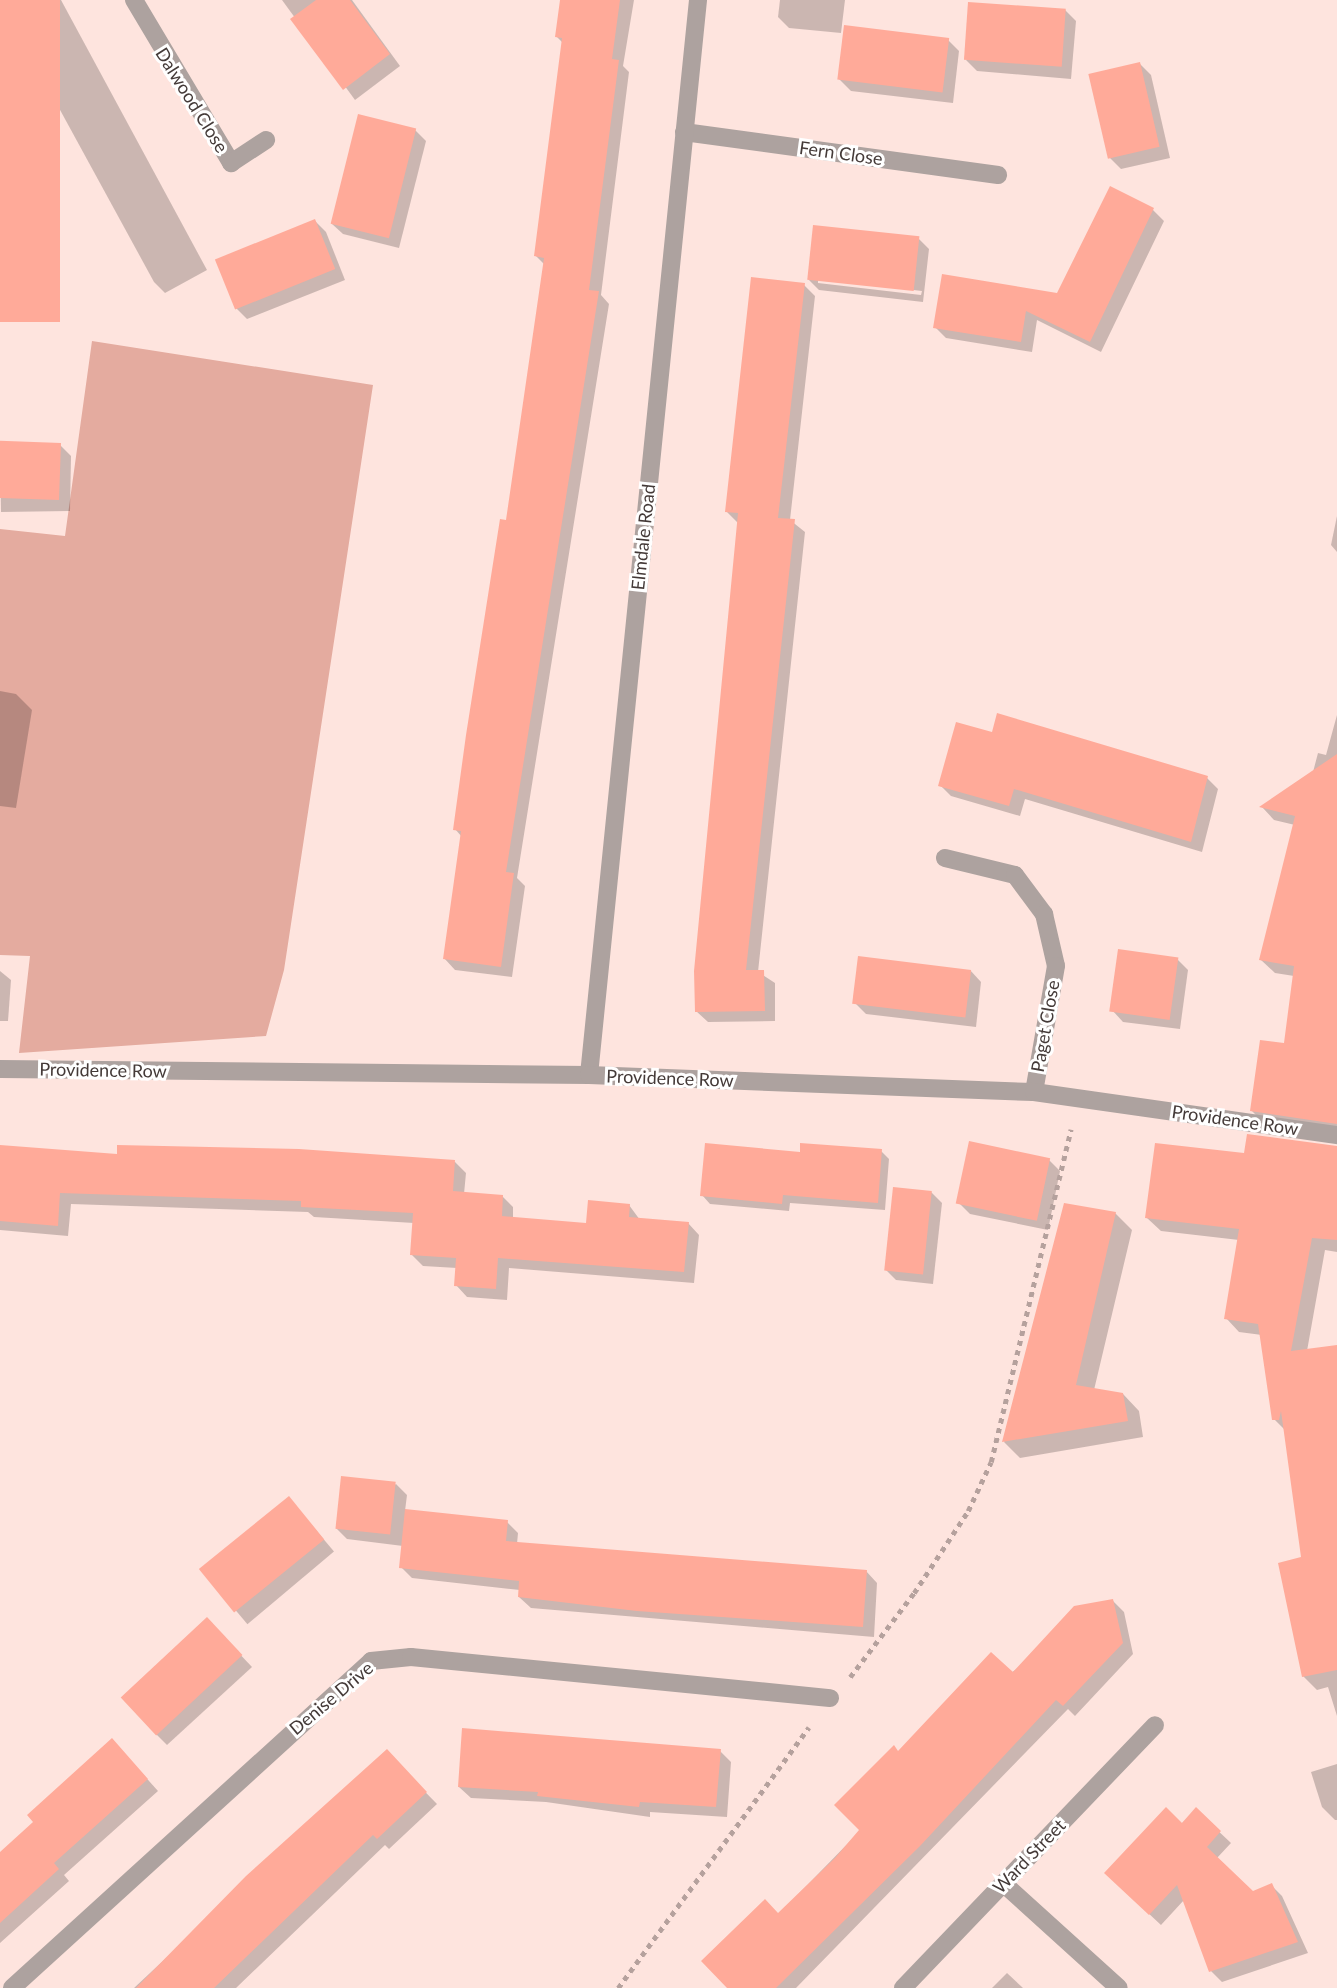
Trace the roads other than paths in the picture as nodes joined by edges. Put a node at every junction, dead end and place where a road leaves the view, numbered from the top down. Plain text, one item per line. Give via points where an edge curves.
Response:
1 (134, 0) edge
2 (698, 0) edge
3 (684, 132) junction
4 (266, 140) dead end
5 (998, 175) dead end
6 (945, 858) dead end
7 (0, 1069) edge
8 (589, 1075) junction
9 (1034, 1092) junction
10 (1337, 1135) edge
11 (830, 1698) road end
12 (1155, 1725) dead end
13 (1003, 1883) junction
14 (12, 1988) edge
15 (903, 1988) edge
16 (1119, 1988) edge

1 - 4 street, Dalwood Close via 231,163
2 - 3 street, Elmdale Road
3 - 5 street, Fern Close
3 - 8 street, Elmdale Road
6 - 9 street, Paget Close via 1015,875 1044,914 1056,966
7 - 8 street, Providence Row
8 - 9 street, Providence Row
9 - 10 street, Providence Row
11 - 14 street, Denise Drive via 411,1657 371,1661
12 - 13 street, Ward Street
13 - 15 street, Ward Street
13 - 16 street

